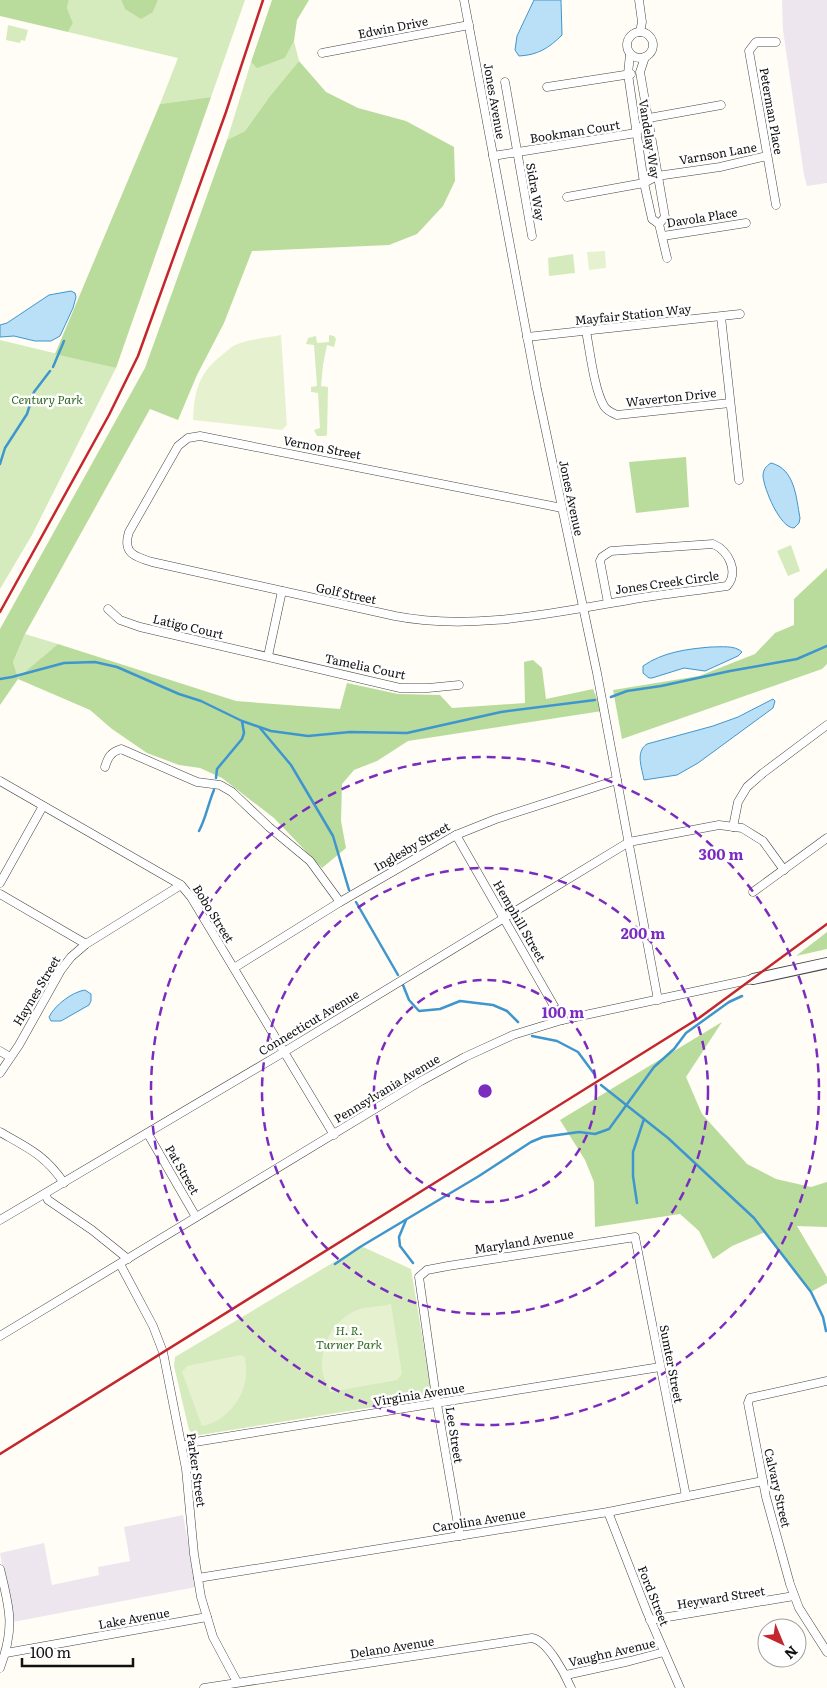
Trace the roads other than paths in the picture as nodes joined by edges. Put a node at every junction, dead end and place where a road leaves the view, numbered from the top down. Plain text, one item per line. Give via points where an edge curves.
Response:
1 (464, 0) edge
2 (639, 0) edge
3 (469, 25) junction
4 (640, 32) junction
5 (776, 42) dead end
6 (322, 53) dead end
7 (630, 54) junction
8 (644, 57) junction
9 (640, 72) junction
10 (628, 74) junction
11 (505, 82) dead end
12 (547, 88) dead end
13 (721, 105) dead end
14 (649, 118) junction
15 (636, 133) junction
16 (517, 153) junction
17 (492, 156) junction
18 (767, 156) junction
19 (657, 176) junction
20 (644, 183) junction
21 (567, 197) dead end
22 (776, 206) dead end
23 (746, 223) dead end
24 (660, 224) junction
25 (532, 236) dead end
26 (662, 236) junction
27 (667, 258) dead end
28 (740, 314) dead end
29 (720, 317) junction
30 (586, 331) junction
31 (527, 337) junction
32 (730, 403) junction
33 (739, 480) dead end
34 (562, 508) junction
35 (129, 532) joint
36 (282, 592) junction
37 (608, 603) junction
38 (583, 608) junction
39 (108, 609) dead end
40 (268, 656) junction
41 (459, 685) dead end
42 (827, 725) edge
43 (105, 767) dead end
44 (617, 780) junction
45 (0, 781) edge
46 (43, 806) junction
47 (733, 827) junction
48 (456, 835) junction
49 (827, 838) edge
50 (629, 842) junction
51 (784, 870) junction
52 (0, 883) edge
53 (181, 885) junction
54 (753, 892) dead end
55 (0, 894) edge
56 (340, 902) junction
57 (504, 918) junction
58 (86, 944) junction
59 (827, 964) edge
60 (234, 968) junction
61 (753, 980) joint
62 (658, 1000) junction
63 (562, 1020) junction
64 (0, 1051) edge
65 (284, 1052) junction
66 (10, 1057) junction
67 (0, 1073) edge
68 (0, 1132) edge
69 (148, 1134) junction
70 (334, 1134) junction
71 (64, 1183) junction
72 (45, 1194) junction
73 (196, 1217) junction
74 (0, 1220) edge
75 (635, 1237) joint
76 (128, 1259) junction
77 (120, 1264) junction
78 (419, 1277) joint
79 (0, 1336) edge
80 (660, 1367) junction
81 (827, 1381) edge
82 (437, 1404) junction
83 (182, 1446) junction
84 (763, 1481) junction
85 (686, 1496) junction
86 (608, 1512) junction
87 (460, 1536) junction
88 (0, 1569) edge
89 (198, 1578) junction
90 (794, 1596) junction
91 (207, 1618) junction
92 (650, 1620) junction
93 (664, 1652) junction
94 (827, 1652) edge
95 (6, 1653) junction
96 (0, 1668) edge
97 (566, 1675) junction
98 (242, 1684) edge
99 (204, 1688) edge
100 (571, 1688) edge
101 (680, 1688) edge

1 - 3 street, Jones Avenue
2 - 4 street
3 - 6 street, Edwin Drive
3 - 17 street, Jones Avenue
4 - 7 street via 627,42
4 - 8 street via 648,35 652,43 651,51
5 - 18 street, Peterman Place via 756,42 749,51
7 - 8 street
7 - 10 street, Vandelay Way
8 - 9 street, Vandelay Way
9 - 10 street
9 - 14 street, Vandelay Way
10 - 12 street
10 - 15 street, Vandelay Way
11 - 16 street, Sidra Way
13 - 14 street
14 - 15 street
14 - 19 street, Vandelay Way
15 - 16 street, Bookman Court
15 - 20 street, Vandelay Way
16 - 17 street, Bookman Court
16 - 25 street, Sidra Way
17 - 31 street, Jones Avenue
18 - 19 street, Varnson Lane
18 - 22 street, Peterman Place
19 - 20 street, Varnson Lane
19 - 24 street, Vandelay Way via 665,217
20 - 21 street, Varnson Lane
20 - 24 street, Vandelay Way via 652,219
23 - 26 street, Davola Place
24 - 26 street, Vandelay Way
26 - 27 street, Vandelay Way
28 - 29 street, Mayfair Station Way
29 - 30 street, Mayfair Station Way
29 - 32 street
30 - 31 street, Mayfair Station Way
30 - 32 street, Waverton Drive via 599,394 604,407 611,413
31 - 34 street, Jones Avenue
32 - 33 street
34 - 35 street, Vernon Street via 200,436 188,438 178,446
34 - 38 street, Jones Avenue
35 - 36 street, Golf Street via 128,546 139,558
36 - 38 street, Golf Street via 431,622 488,620
36 - 40 street
37 - 37 street, Jones Creek Circle via 600,561 611,551 713,544 722,548 732,568 732,578 726,586
37 - 38 street, Jones Creek Circle
38 - 44 street, Jones Avenue
39 - 40 street, Latigo Court via 120,620 140,627
40 - 41 street, Tamelia Court via 400,688
42 - 47 street via 747,787 738,802
43 - 56 street via 108,757 121,749 197,782 220,785 310,861
44 - 48 street, Inglesby Street
44 - 50 street, Jones Avenue
45 - 46 street, Bobo Street
46 - 52 street
46 - 53 street, Bobo Street
47 - 50 street via 719,825
47 - 51 street via 742,828 762,841
48 - 56 street, Inglesby Street
48 - 57 street, Hemphill Street
49 - 51 street
50 - 57 street, Connecticut Avenue
50 - 62 street, Jones Avenue
51 - 54 street
53 - 58 street, Haynes Street
53 - 60 street, Bobo Street
55 - 58 street
56 - 60 street, Inglesby Street
57 - 63 street, Hemphill Street
57 - 65 street, Connecticut Avenue
58 - 66 street, Haynes Street via 61,970
59 - 61 street, Pennsylvania Avenue
60 - 65 street, Bobo Street
61 - 62 street, Pennsylvania Avenue
62 - 63 street, Pennsylvania Avenue
63 - 70 street, Pennsylvania Avenue via 513,1035 465,1057
64 - 66 street
65 - 69 street, Connecticut Avenue
65 - 70 street, Bobo Street
66 - 67 street, Haynes Street
68 - 71 street via 43,1157
69 - 71 street, Connecticut Avenue
69 - 73 street, Pat Street
70 - 73 street, Pennsylvania Avenue
71 - 72 street, Connecticut Avenue
72 - 74 street, Connecticut Avenue
72 - 76 street via 48,1200
73 - 76 street, Pennsylvania Avenue
75 - 78 street, Maryland Avenue via 427,1270
75 - 80 street, Sumter Street
76 - 77 street, Pennsylvania Avenue
77 - 79 street, Pennsylvania Avenue
77 - 83 street, Parker Street via 161,1345
78 - 82 street, Lee Street
80 - 82 street, Virginia Avenue
80 - 85 street, Sumter Street
81 - 84 street, Calvary Street via 750,1398 748,1402
82 - 83 street, Virginia Avenue
82 - 87 street, Lee Street
83 - 89 street, Parker Street
84 - 85 street, Carolina Avenue
84 - 90 street, Calvary Street
85 - 86 street, Carolina Avenue
86 - 87 street, Carolina Avenue
86 - 92 street, Ford Street
87 - 89 street, Carolina Avenue
88 - 95 street via 10,1619
89 - 91 street, Parker Street
90 - 92 street, Heyward Street
90 - 94 street, Calvary Street
91 - 95 street, Lake Avenue
91 - 98 street, Parker Street via 213,1637
92 - 93 street, Ford Street
93 - 97 street, Vaughn Avenue
93 - 101 street, Ford Street
95 - 96 street
97 - 98 street, Delano Avenue via 542,1643 532,1638
97 - 100 street, Delano Avenue
98 - 99 street, Delano Avenue

